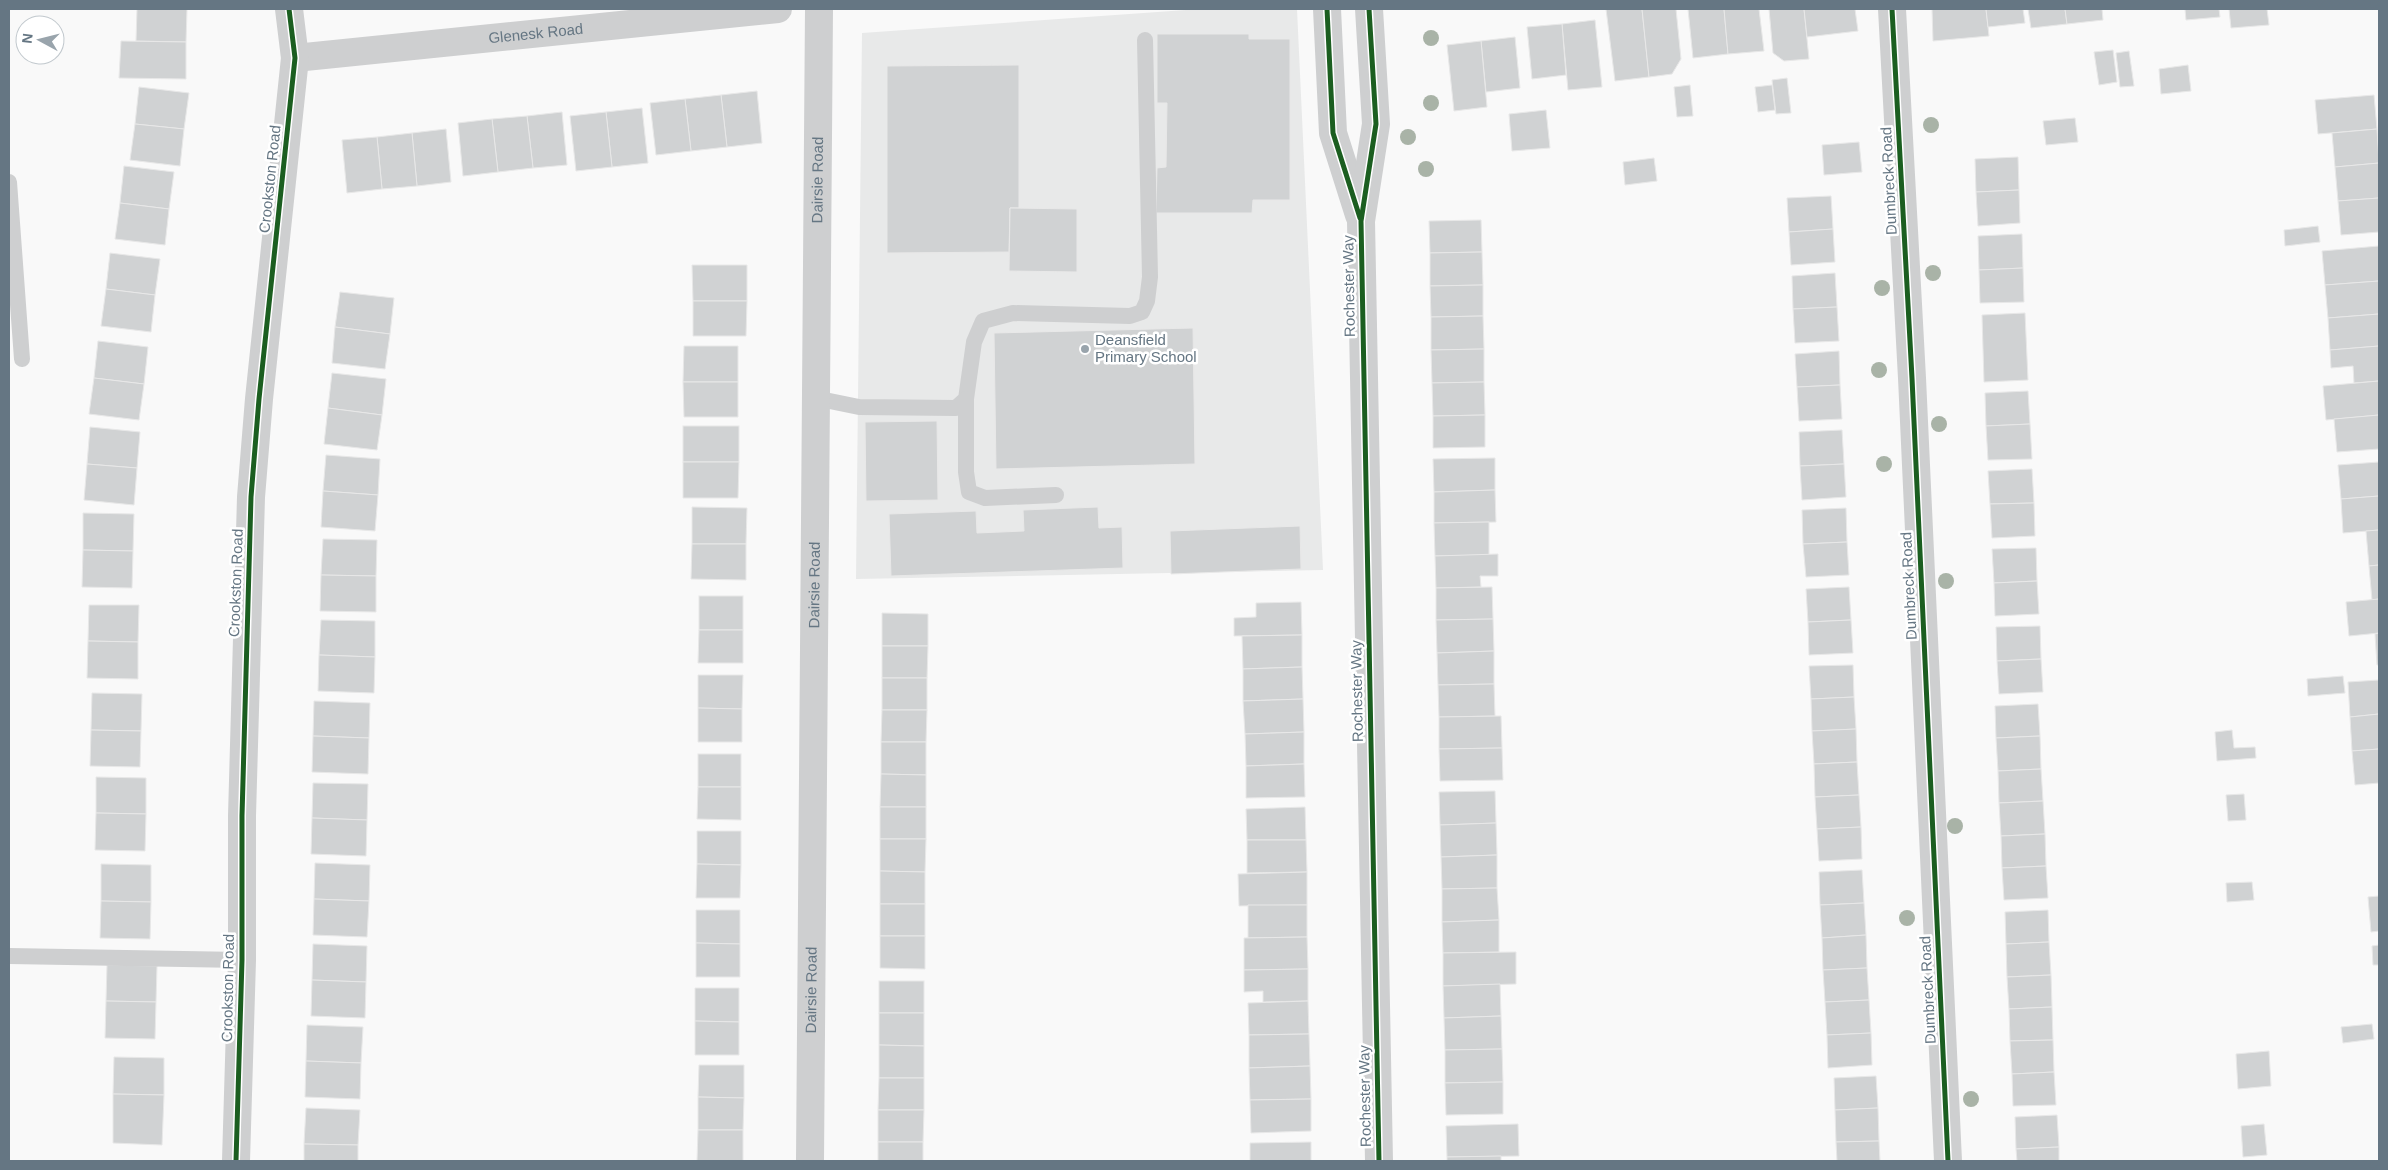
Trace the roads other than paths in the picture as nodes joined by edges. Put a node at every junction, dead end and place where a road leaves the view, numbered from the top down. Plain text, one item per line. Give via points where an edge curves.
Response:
1 (289, 9) edge
2 (778, 9) edge
3 (819, 9) edge
4 (1327, 9) edge
5 (1369, 9) edge
6 (1892, 9) edge
7 (1145, 40) dead end
8 (295, 58) junction
9 (9, 182) edge
10 (1360, 221) junction
11 (22, 359) dead end
12 (814, 398) junction
13 (966, 399) junction
14 (1056, 495) dead end
15 (9, 956) edge
16 (242, 960) junction
17 (236, 1161) edge
18 (810, 1161) edge
19 (1379, 1161) edge
20 (1948, 1161) edge

1 - 8 street, Crookston Road
2 - 8 street, Glenesk Road
3 - 12 street, Dairsie Road
4 - 10 street, Rochester Way via 1333,133
5 - 10 street, Rochester Way via 1376,124
6 - 20 street, Dumbreck Road
7 - 13 lane via 1150,277 1142,312 1130,316 1013,313 983,321 974,342
8 - 16 street, Crookston Road via 251,497 242,816
9 - 11 lane
10 - 19 street, Rochester Way
12 - 13 lane via 859,407 956,408
12 - 18 street, Dairsie Road
13 - 14 lane via 969,492 985,498
15 - 16 lane
16 - 17 street, Crookston Road

